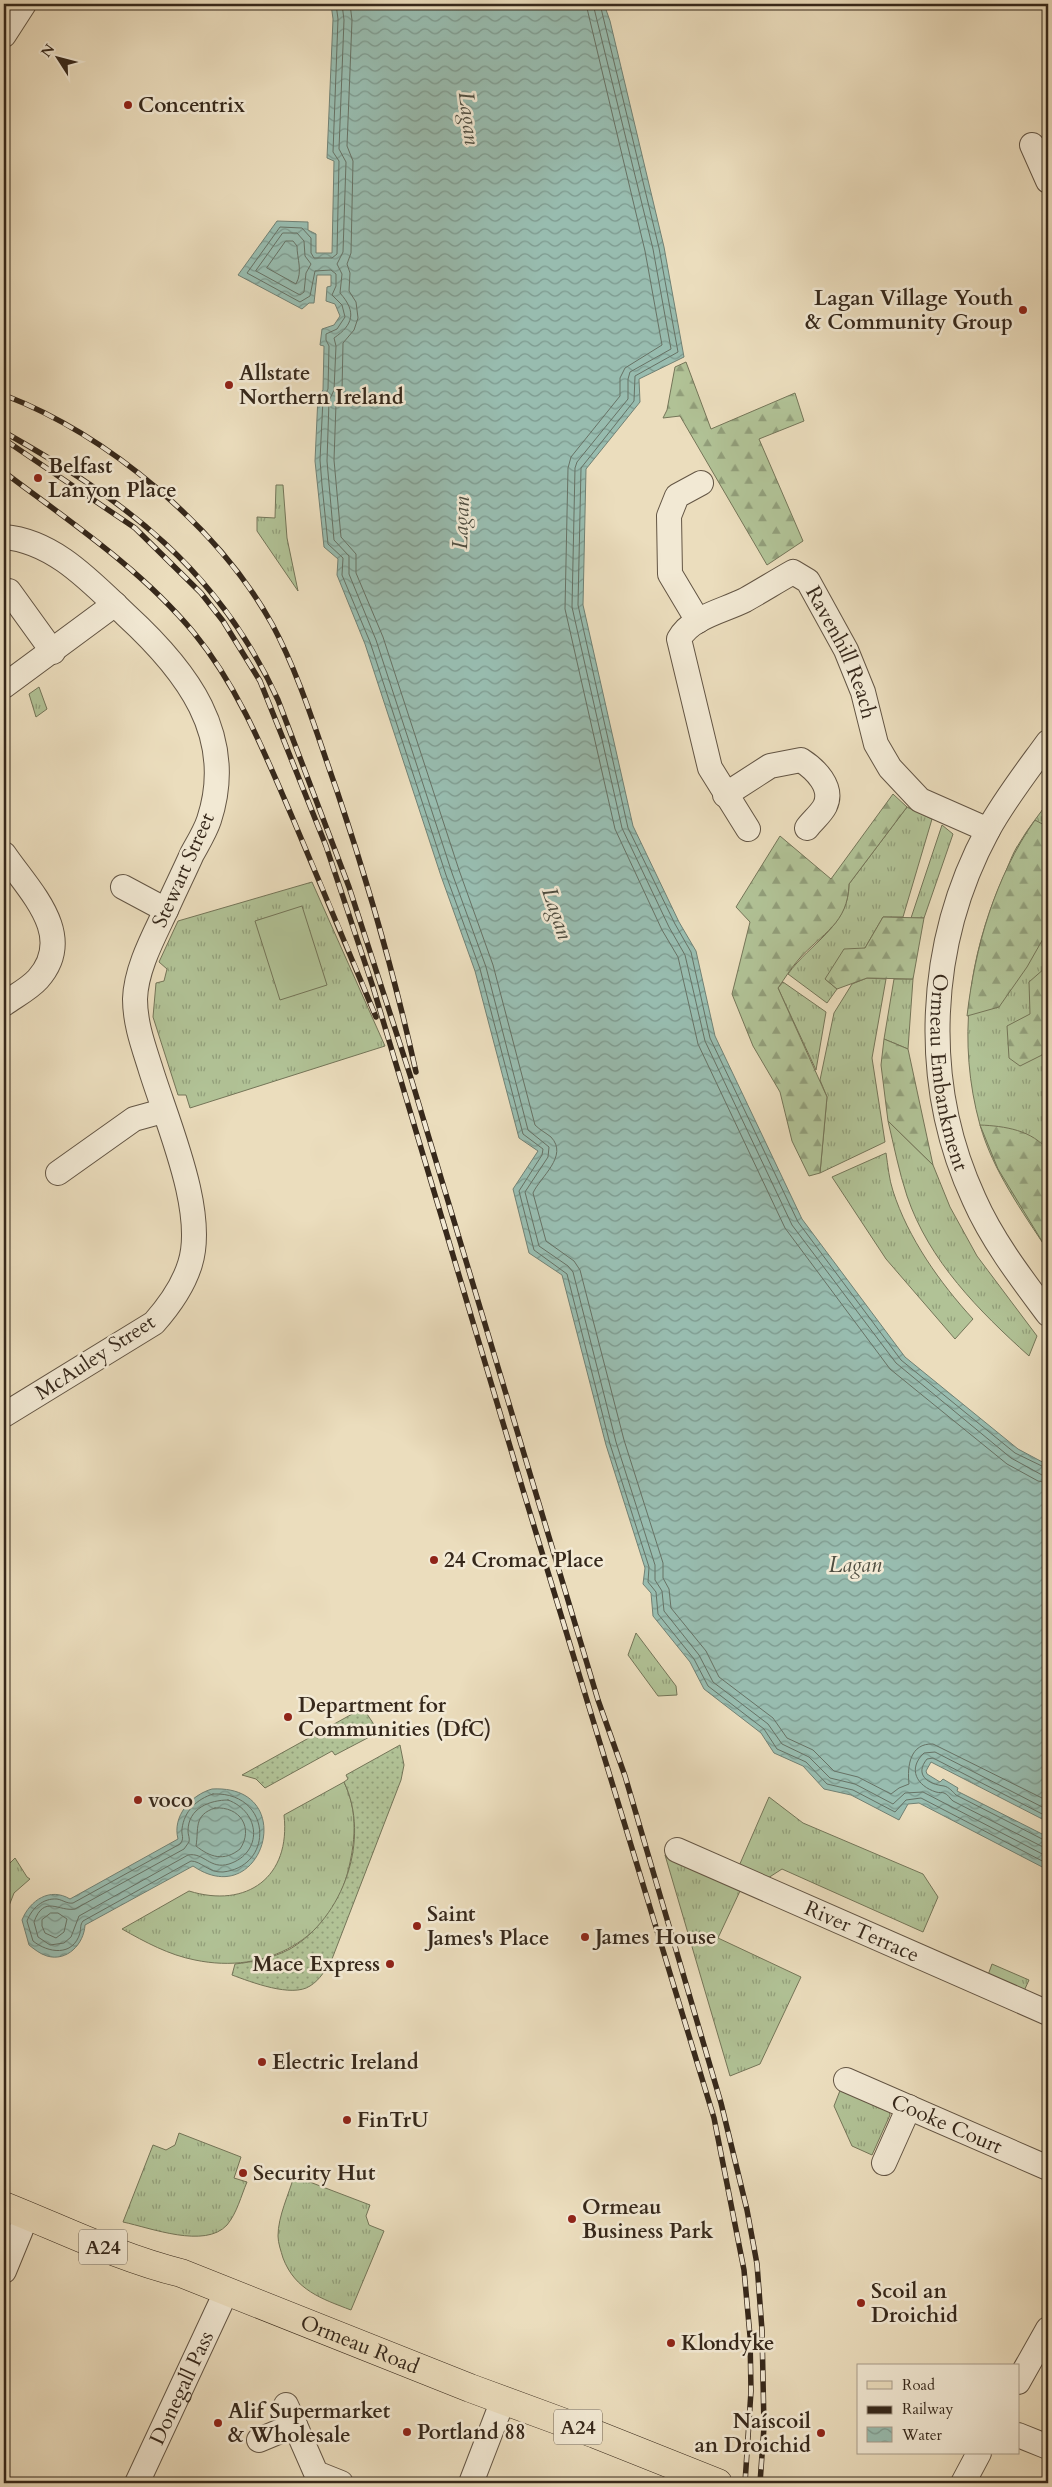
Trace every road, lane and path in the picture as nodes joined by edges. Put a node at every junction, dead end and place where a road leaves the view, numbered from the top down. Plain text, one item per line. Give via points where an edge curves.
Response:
1 (24, 4) edge
2 (4, 35) edge
3 (1032, 145) dead end
4 (1048, 181) edge
5 (701, 483) dead end
6 (4, 537) edge
7 (9, 591) dead end
8 (115, 604) junction
9 (698, 621) junction
10 (53, 652) junction
11 (4, 686) edge
12 (1048, 742) edge
13 (725, 795) junction
14 (807, 828) dead end
15 (748, 829) dead end
16 (988, 830) junction
17 (4, 854) edge
18 (123, 888) dead end
19 (166, 910) junction
20 (4, 1004) edge
21 (163, 1111) junction
22 (58, 1173) dead end
23 (190, 1263) joint
24 (1048, 1314) edge
25 (4, 1415) edge
26 (677, 1850) dead end
27 (1048, 2013) edge
28 (846, 2080) dead end
29 (909, 2107) junction
30 (884, 2162) dead end
31 (1048, 2168) edge
32 (15, 2210) edge
33 (4, 2271) edge
34 (226, 2292) junction
35 (1048, 2329) edge
36 (1020, 2378) edge
37 (502, 2400) junction
38 (1020, 2435) edge
39 (259, 2440) dead end
40 (1048, 2447) edge
41 (978, 2454) edge
42 (333, 2482) edge
43 (137, 2483) edge
44 (471, 2483) edge
45 (718, 2483) edge
46 (964, 2483) edge

1 - 2 street
3 - 4 street
5 - 9 street via 677,496 669,516 670,574
6 - 8 street, Stewart Street via 34,544 56,554
7 - 10 street
8 - 10 street
8 - 19 street, Stewart Street via 170,659 193,691 214,739 218,765 209,822
9 - 13 street, Ravenhill Reach via 682,633 679,648 710,768
9 - 16 street, Ravenhill Reach via 793,572 808,581 846,650 863,692 876,744 890,768 920,800
10 - 11 street
12 - 16 street, Ormeau Embankment
13 - 14 street via 770,766 801,760 817,770 826,790 826,805
13 - 15 street, Ravenhill Reach
16 - 24 street, Ormeau Embankment via 960,892 946,939 938,989 937,1046 942,1098 957,1155 974,1200 1004,1251
17 - 20 street via 50,921 54,948 51,960 38,980
18 - 19 street
19 - 21 street, Stewart Street via 152,938 135,996 135,1014
21 - 22 street via 134,1119
21 - 23 street, Stewart Street via 193,1210
23 - 25 street, McAuley Street via 172,1303 154,1323
26 - 27 street, River Terrace
28 - 29 street, Cooke Court
29 - 30 street
29 - 31 street, Cooke Court
32 - 33 street
32 - 34 main road, Ormeau Road / A24 via 100,2246
34 - 37 main road, Ormeau Road / A24
34 - 43 street, Donegall Pass
35 - 36 street
37 - 44 street
37 - 45 main road, Ormeau Road / A24
38 - 40 street
39 - 42 street via 290,2415 316,2473
41 - 46 street

